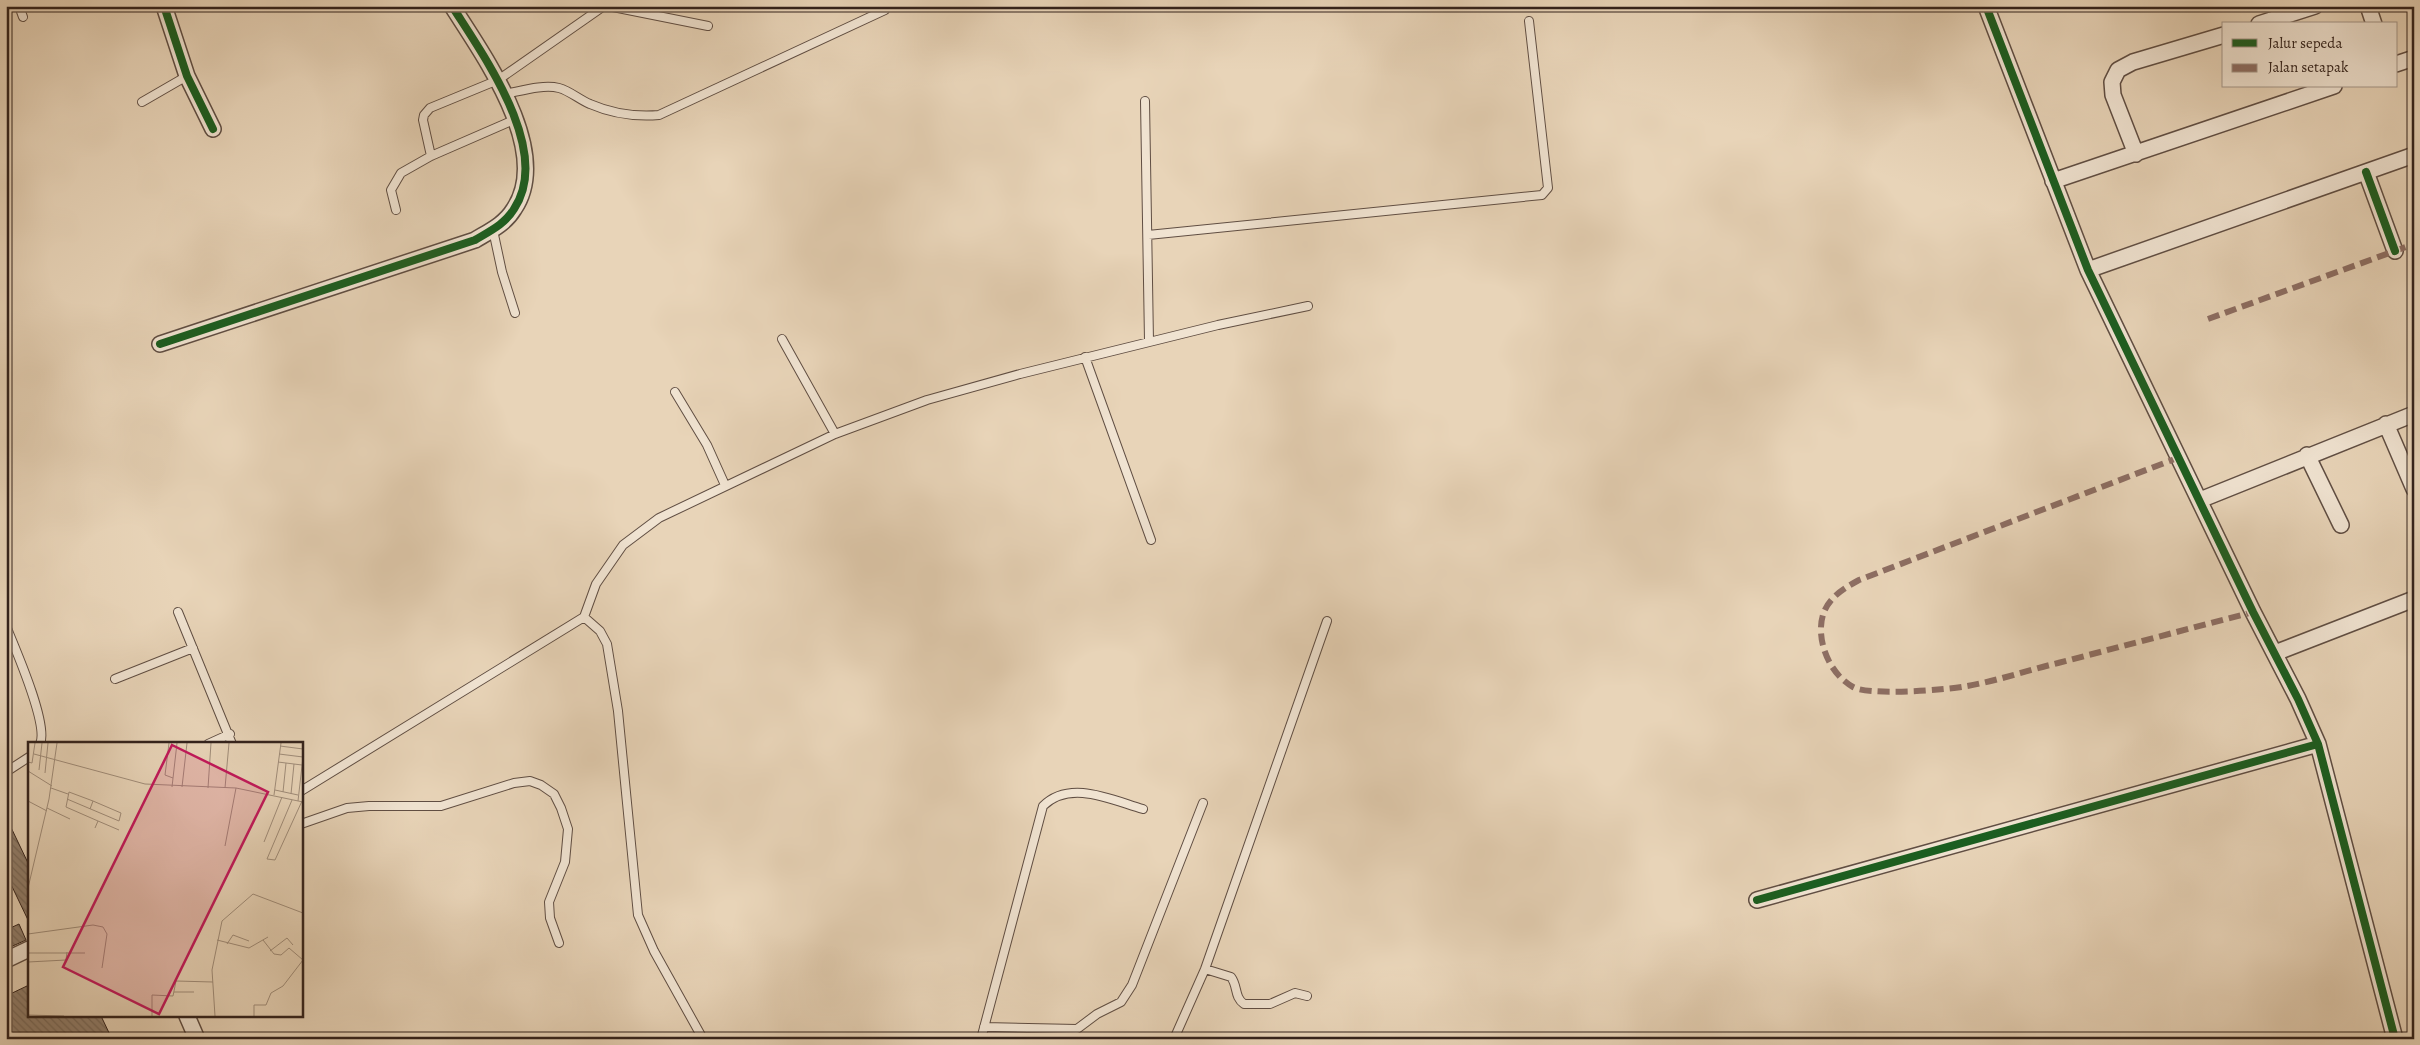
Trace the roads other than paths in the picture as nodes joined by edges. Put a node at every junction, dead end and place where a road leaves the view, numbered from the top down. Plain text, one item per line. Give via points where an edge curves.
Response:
1 (20, 6) edge
2 (164, 6) edge
3 (452, 6) edge
4 (604, 6) edge
5 (608, 6) edge
6 (1986, 6) edge
7 (2315, 6) edge
8 (2368, 6) edge
9 (884, 10) dead end
10 (23, 17) dead end
11 (1529, 21) dead end
12 (2265, 22) edge
13 (2373, 22) edge
14 (708, 26) dead end
15 (2222, 35) edge
16 (2414, 58) edge
17 (2398, 63) edge
18 (187, 76) junction
19 (498, 80) junction
20 (2328, 88) edge
21 (505, 94) junction
22 (1145, 101) dead end
23 (142, 102) dead end
24 (516, 119) junction
25 (213, 128) dead end
26 (2136, 154) junction
27 (2414, 155) edge
28 (431, 156) junction
29 (2366, 172) junction
30 (2053, 181) junction
31 (396, 210) dead end
32 (493, 230) junction
33 (1148, 235) junction
34 (2395, 251) dead end
35 (2088, 270) junction
36 (1308, 306) dead end
37 (516, 312) dead end
38 (782, 339) dead end
39 (1149, 341) junction
40 (160, 344) dead end
41 (1085, 357) junction
42 (675, 392) dead end
43 (2414, 414) edge
44 (2386, 424) junction
45 (835, 434) junction
46 (2307, 455) junction
47 (725, 485) junction
48 (2414, 489) edge
49 (2200, 500) junction
50 (2341, 525) dead end
51 (1151, 540) dead end
52 (2414, 599) edge
53 (178, 612) dead end
54 (584, 617) junction
55 (1326, 621) dead end
56 (6, 626) edge
57 (193, 648) junction
58 (2275, 653) junction
59 (115, 679) dead end
60 (230, 734) junction
61 (40, 742) edge
62 (212, 742) edge
63 (232, 742) edge
64 (2318, 744) junction
65 (28, 758) edge
66 (6, 772) edge
67 (302, 790) edge
68 (1203, 803) dead end
69 (1143, 808) dead end
70 (302, 824) edge
71 (1757, 900) dead end
72 (558, 943) dead end
73 (28, 949) edge
74 (6, 960) edge
75 (1205, 969) junction
76 (1307, 996) dead end
77 (188, 1018) edge
78 (984, 1027) junction
79 (197, 1039) edge
80 (703, 1039) edge
81 (981, 1039) edge
82 (1174, 1039) edge
83 (2395, 1039) edge

1 - 10 lane
2 - 18 street
3 - 19 street
4 - 19 lane
5 - 14 lane
6 - 30 street
7 - 12 street
8 - 13 street
9 - 21 lane via 658,115 622,115 590,104 560,88
11 - 33 lane via 1548,188 1542,195
15 - 26 street via 2133,62 2118,70 2112,82 2113,95
16 - 17 street
18 - 23 lane
18 - 25 street
19 - 21 street
19 - 28 lane via 425,113
20 - 26 street
21 - 24 street
22 - 33 lane
24 - 28 lane
24 - 32 street via 527,176 515,209
26 - 30 street
27 - 29 street
28 - 31 lane via 401,173 391,190
29 - 34 street
29 - 35 street
30 - 35 street
32 - 37 lane via 502,272
32 - 40 street via 475,240
33 - 39 lane
35 - 49 street
36 - 39 lane
38 - 45 lane
39 - 41 lane
41 - 45 lane via 928,400
41 - 51 lane
42 - 47 lane via 707,444
43 - 44 street
44 - 46 street
44 - 48 street
45 - 47 lane
46 - 49 street
46 - 50 street
47 - 54 lane via 659,518 623,546 596,584
49 - 58 street
52 - 58 street
53 - 57 lane
54 - 67 lane
54 - 80 lane via 600,631 608,644 638,915 654,952
55 - 75 lane
56 - 61 lane via 37,710 42,732
57 - 59 lane
57 - 60 lane
58 - 64 street
60 - 62 lane
60 - 63 lane
64 - 71 street
64 - 83 street
65 - 66 lane
68 - 78 lane via 1132,985 1120,1002 1077,1029
69 - 78 lane via 1083,791 1054,798 1042,806
70 - 72 lane via 347,808 441,806 514,783 530,781 541,784 554,794 568,829 565,862 549,902
73 - 74 street
75 - 76 lane via 1231,978 1238,999 1244,1004 1270,1004 1295,993
75 - 82 lane
77 - 79 street
78 - 81 lane

